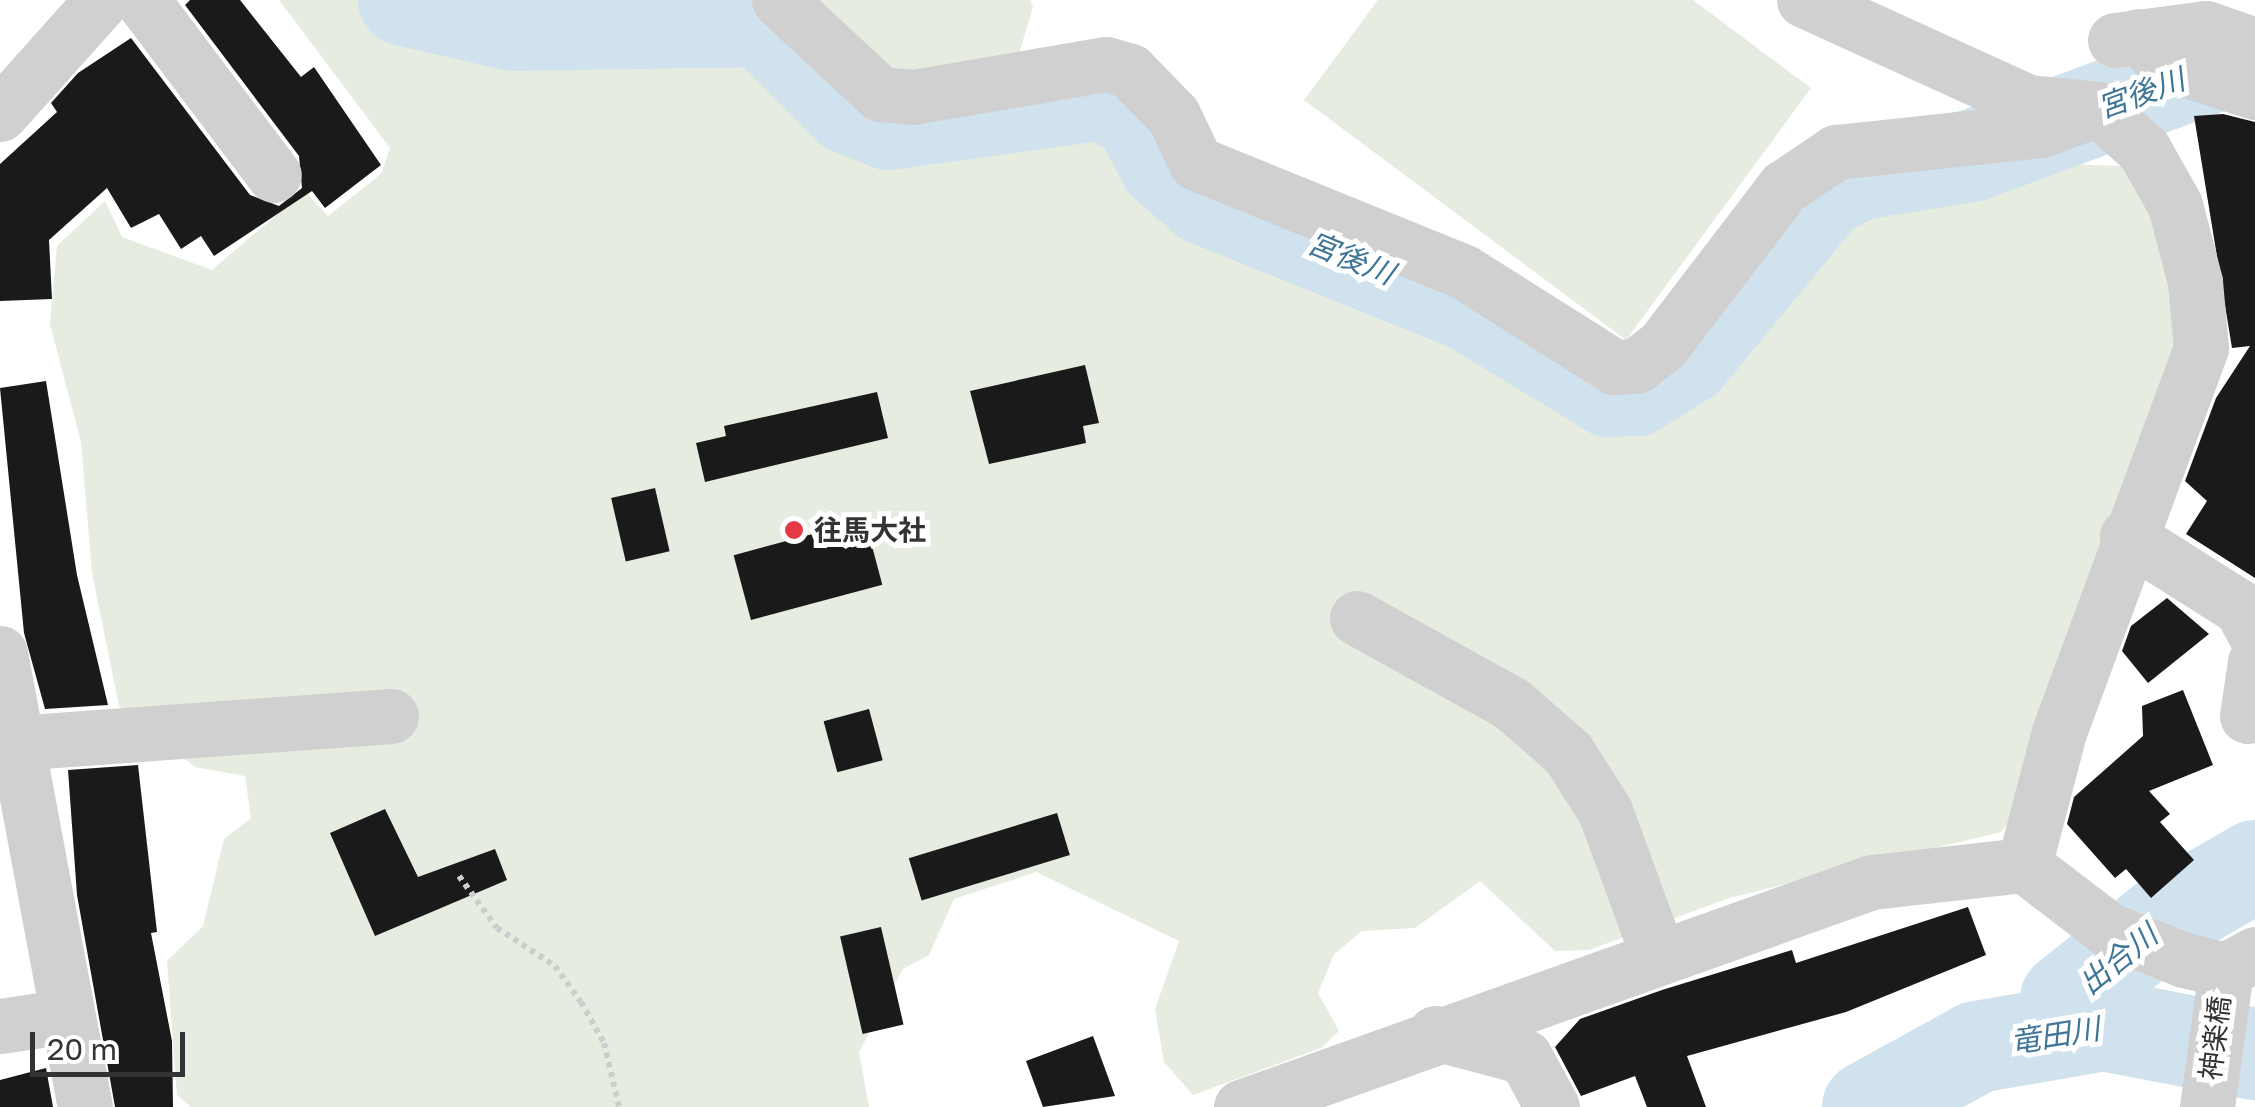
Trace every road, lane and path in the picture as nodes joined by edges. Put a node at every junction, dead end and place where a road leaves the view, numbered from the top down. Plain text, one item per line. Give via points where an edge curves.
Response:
1 (102, 0) edge
2 (142, 0) edge
3 (779, 0) edge
4 (1804, 0) edge
5 (1891, 17) edge
6 (2123, 25) edge
7 (2255, 45) edge
8 (2255, 92) edge
9 (2098, 110) junction
10 (0, 114) edge
11 (274, 175) dead end
12 (2128, 536) junction
13 (1357, 618) dead end
14 (2255, 634) edge
15 (0, 652) edge
16 (2255, 662) edge
17 (391, 716) dead end
18 (2247, 716) dead end
19 (9, 743) edge
20 (2024, 865) junction
21 (460, 876) dead end
22 (1658, 956) junction
23 (2232, 963) edge
24 (67, 1016) junction
25 (0, 1026) edge
26 (1436, 1033) junction
27 (85, 1107) edge
28 (620, 1107) edge
29 (1241, 1107) edge
30 (1552, 1107) edge
31 (2206, 1107) edge

1 - 10 street
2 - 11 street
3 - 9 street via 880,94 913,97 1106,64 1130,71 1174,115 1196,163 1464,272 1614,367 1636,366 1663,345 1784,187 1836,152 2041,130
4 - 5 street
5 - 9 street via 2028,102
6 - 7 street via 2206,28
6 - 8 street via 2177,69
6 - 9 street
9 - 12 street via 2144,150 2174,205 2201,348
12 - 14 street via 2240,608
12 - 20 street
13 - 22 street via 1512,704 1568,753 1606,811
15 - 19 street
16 - 18 street
17 - 19 street
19 - 24 street
20 - 22 street via 1872,882
20 - 23 street via 2109,930
21 - 28 path via 496,928 554,966 581,1002 604,1043
22 - 26 street
23 - 31 street, 神楽橋
24 - 25 street
24 - 27 street
26 - 29 street
26 - 30 street via 1524,1057

